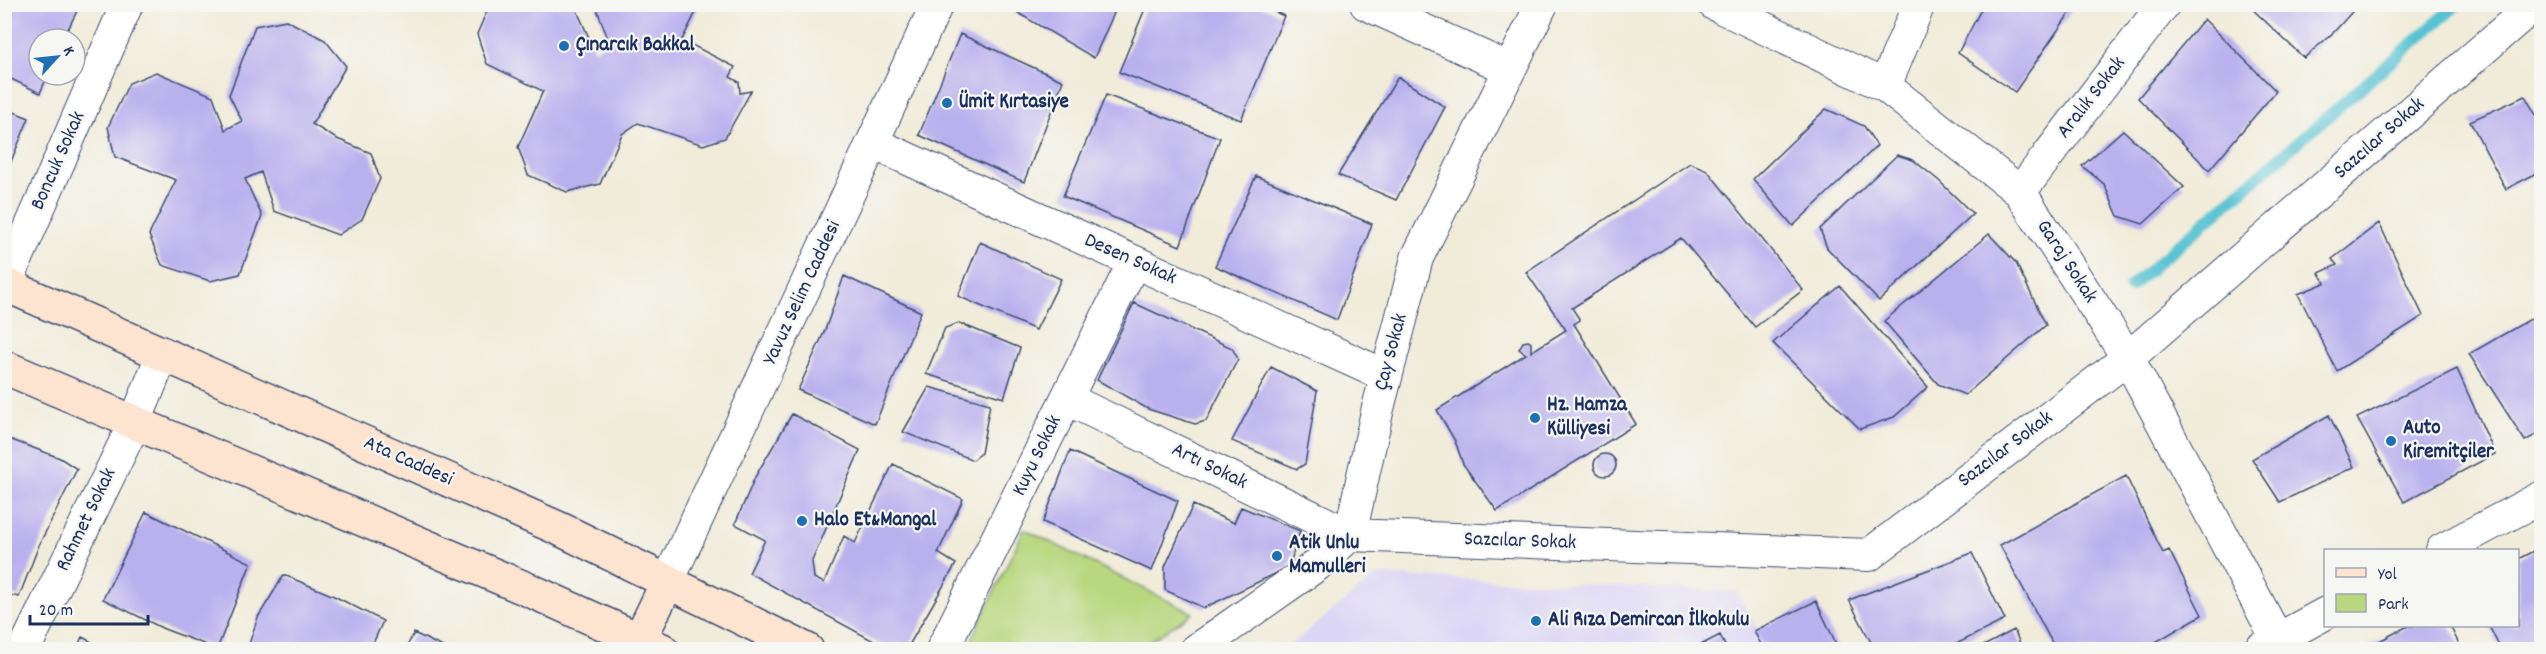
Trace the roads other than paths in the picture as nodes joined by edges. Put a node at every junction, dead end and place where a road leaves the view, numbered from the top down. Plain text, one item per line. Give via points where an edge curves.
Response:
1 (127, 4) edge
2 (937, 4) edge
3 (1366, 4) edge
4 (1542, 4) edge
5 (1714, 4) edge
6 (1919, 4) edge
7 (2164, 4) edge
8 (2535, 4) edge
9 (1510, 69) junction
10 (1885, 86) junction
11 (873, 143) junction
12 (2020, 192) junction
13 (1134, 261) junction
14 (5, 284) edge
15 (163, 353) junction
16 (2128, 358) junction
17 (4, 367) edge
18 (1386, 376) junction
19 (1067, 399) junction
20 (135, 422) junction
21 (2541, 497) edge
22 (1350, 535) junction
23 (2444, 549) edge
24 (668, 581) junction
25 (2324, 614) edge
26 (646, 646) edge
27 (2273, 646) edge
28 (24, 650) edge
29 (807, 650) edge
30 (942, 650) edge
31 (1196, 650) edge

1 - 14 street, Boncuk Sokak
2 - 11 street, Yavuz Selim Caddesi
3 - 9 street
4 - 9 street, Çay Sokak
5 - 10 street, Garaj Sokak
6 - 10 street
7 - 12 street, Aralık Sokak
8 - 16 street, Sazcılar Sokak
9 - 18 street, Çay Sokak via 1417,258
10 - 12 street, Garaj Sokak
11 - 13 street, Desen Sokak
11 - 24 street, Yavuz Selim Caddesi
12 - 16 street, Garaj Sokak
13 - 18 street, Desen Sokak
13 - 19 street, Kuyu Sokak
14 - 15 main road, Ata Caddesi
15 - 20 street, Rahmet Sokak
15 - 24 main road, Ata Caddesi
16 - 22 street, Sazcılar Sokak via 1869,555
16 - 27 street, Garaj Sokak
17 - 20 main road
18 - 22 street, Çay Sokak
19 - 22 street, Artı Sokak
19 - 30 street, Kuyu Sokak
20 - 26 main road
20 - 28 street, Rahmet Sokak
21 - 23 street
22 - 31 street via 1317,565
24 - 26 main road
24 - 29 main road, Ata Caddesi
25 - 27 street

